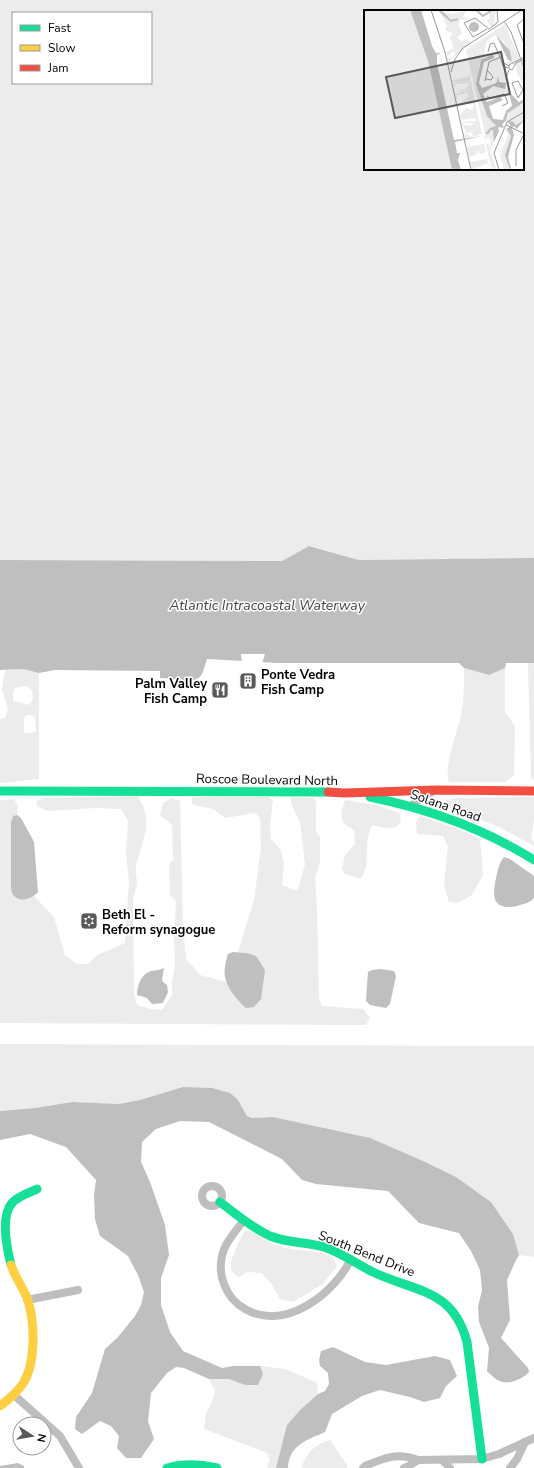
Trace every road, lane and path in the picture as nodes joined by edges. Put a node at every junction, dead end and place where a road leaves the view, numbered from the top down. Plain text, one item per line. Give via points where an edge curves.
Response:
1 (437, 790) junction
2 (0, 791) edge
3 (534, 791) edge
4 (344, 793) junction
5 (411, 806) junction
6 (534, 860) edge
7 (37, 1189) dead end
8 (220, 1202) dead end
9 (244, 1220) junction
10 (351, 1259) junction
11 (78, 1290) dead end
12 (27, 1300) junction
13 (14, 1395) junction
14 (0, 1406) edge
15 (534, 1438) edge
16 (525, 1442) junction
17 (418, 1460) junction
18 (442, 1460) junction
19 (482, 1460) junction
20 (79, 1468) edge
21 (167, 1468) edge
22 (217, 1468) edge
23 (363, 1468) edge
24 (404, 1468) edge
25 (450, 1468) edge
26 (510, 1468) edge

1 - 3 street, Roscoe Boulevard North
1 - 4 street, Roscoe Boulevard North
1 - 5 street via 423,796
2 - 4 street, Roscoe Boulevard North
4 - 5 street, Solana Road
5 - 6 street, Solana Road via 488,834
7 - 12 street via 11,1204 4,1224 10,1263
8 - 9 street, South Bend Drive
9 - 10 street, South Bend Drive via 270,1236 325,1248
9 - 10 street via 226,1246 222,1256 221,1272 226,1288 236,1302 256,1314 281,1315 310,1304 329,1290
10 - 19 street, South Bend Drive via 377,1274 424,1290 453,1312 468,1349
11 - 12 street
12 - 13 street via 32,1358 26,1378
13 - 14 street
13 - 20 street via 60,1436
15 - 16 street
16 - 19 street
16 - 26 street
17 - 18 street
17 - 23 street via 395,1455
17 - 24 street
18 - 19 street
18 - 25 street
21 - 22 street via 195,1463

